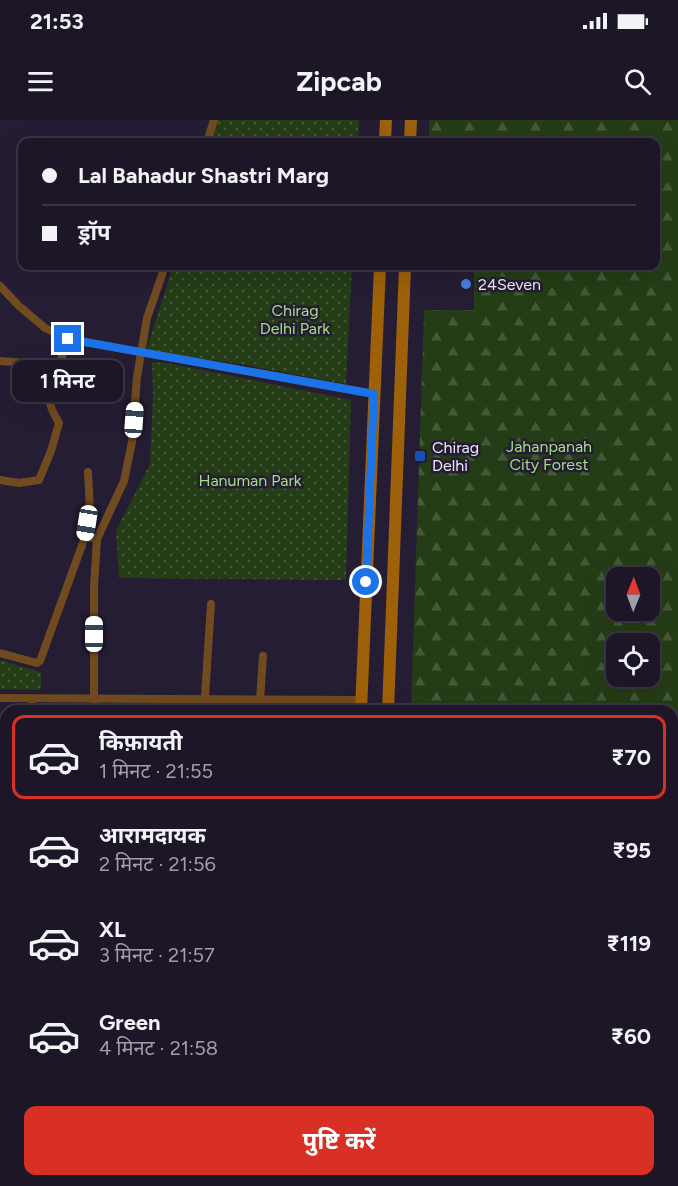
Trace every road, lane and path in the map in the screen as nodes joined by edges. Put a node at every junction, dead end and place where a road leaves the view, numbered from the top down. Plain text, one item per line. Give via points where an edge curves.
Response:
1 (214, 120) edge
2 (386, 120) edge
3 (411, 120) edge
4 (208, 138) edge
5 (385, 138) edge
6 (410, 138) edge
7 (164, 270) edge
8 (380, 270) edge
9 (405, 270) edge
10 (0, 286) edge
11 (68, 339) junction
12 (141, 352) junction
13 (0, 361) edge
14 (59, 365) junction
15 (374, 394) junction
16 (88, 472) dead end
17 (0, 480) edge
18 (85, 537) junction
19 (97, 539) junction
20 (211, 604) dead end
21 (0, 653) edge
22 (263, 656) dead end
23 (0, 698) edge
24 (31, 698) junction
25 (95, 698) junction
26 (204, 700) junction
27 (260, 700) junction
28 (328, 700) junction
29 (32, 705) edge
30 (94, 705) edge
31 (204, 705) edge
32 (328, 705) edge
33 (356, 705) edge
34 (361, 705) edge
35 (388, 705) edge

1 - 4 street
2 - 5 main road
3 - 6 main road
7 - 12 street via 147,318
8 - 15 main road
9 - 35 main road
10 - 11 street via 45,328
11 - 12 street
11 - 14 street
12 - 15 street
12 - 19 street via 124,481
13 - 14 street
14 - 17 street via 49,398 59,423 39,480
15 - 34 main road
16 - 18 street via 90,510
18 - 19 street
18 - 21 street via 40,662
19 - 25 street
20 - 26 street
22 - 27 street
23 - 24 street
24 - 25 street
24 - 29 street
25 - 26 street
25 - 30 street
26 - 27 street
26 - 31 street
27 - 28 street
28 - 32 street
28 - 33 street

